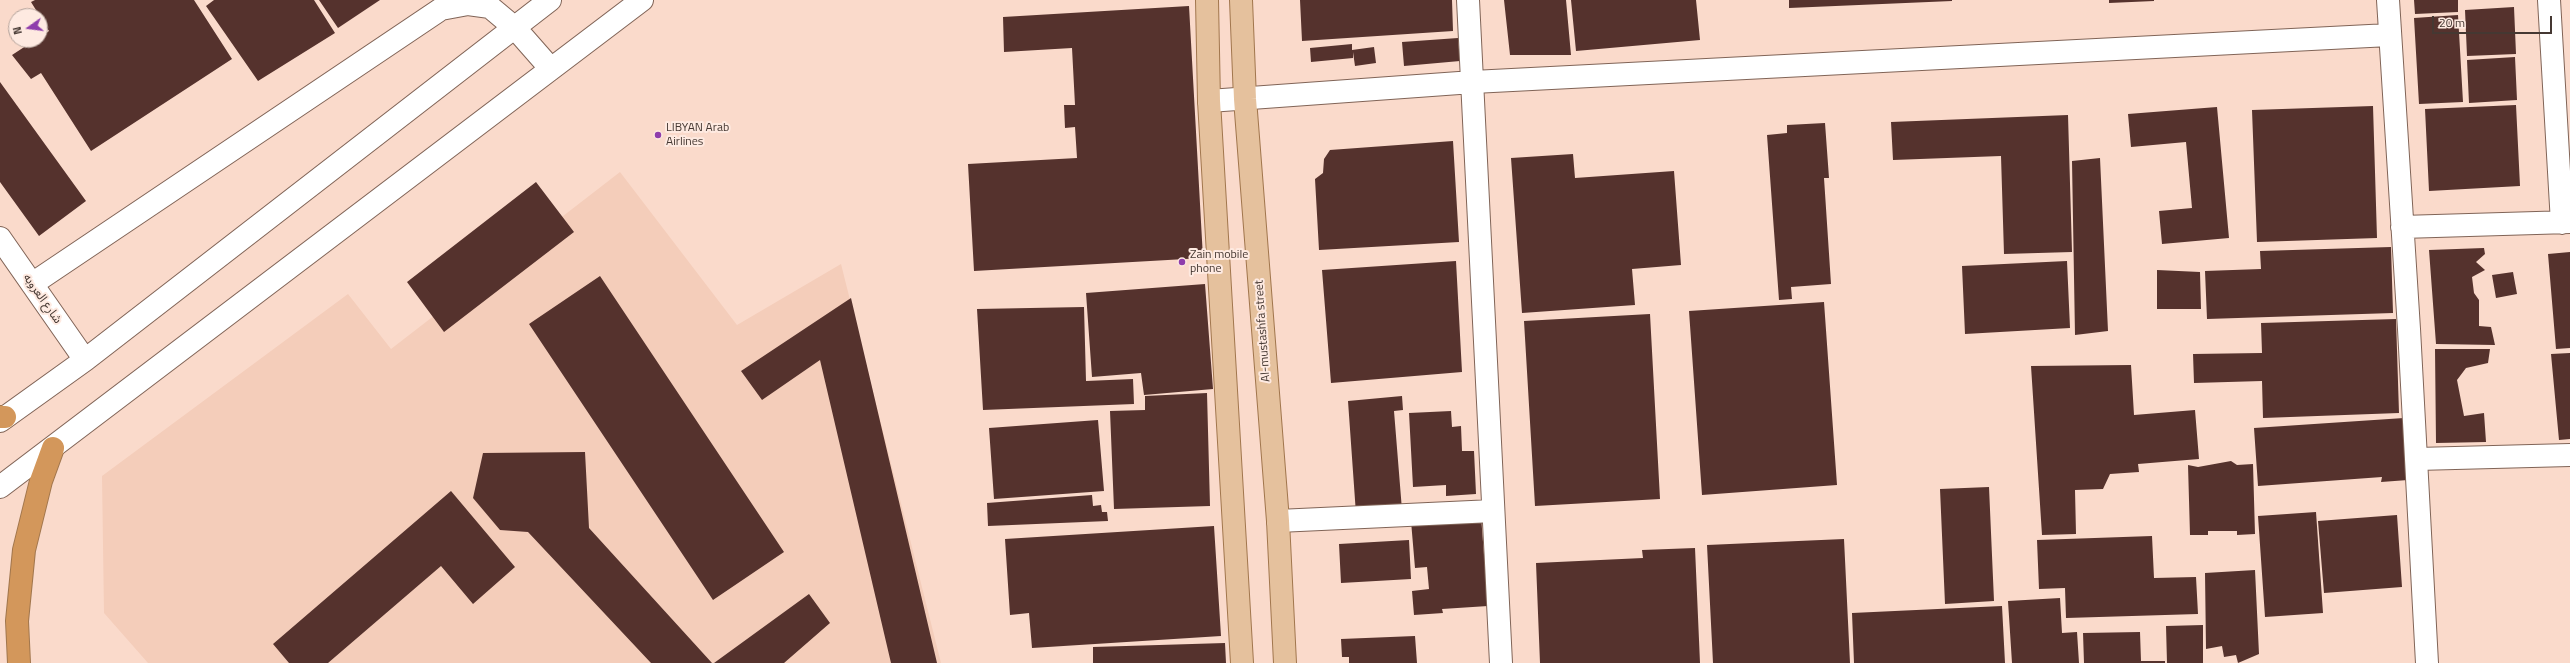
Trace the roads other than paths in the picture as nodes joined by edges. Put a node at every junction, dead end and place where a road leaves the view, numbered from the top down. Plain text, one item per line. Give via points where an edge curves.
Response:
1 (550, 0) edge
2 (642, 0) edge
3 (1207, 0) edge
4 (1241, 0) edge
5 (1468, 0) edge
6 (2388, 0) edge
7 (2549, 0) edge
8 (447, 4) edge
9 (514, 28) junction
10 (2389, 35) junction
11 (551, 69) junction
12 (1473, 82) junction
13 (1245, 99) junction
14 (1209, 101) junction
15 (2566, 223) edge
16 (2402, 227) junction
17 (0, 238) edge
18 (32, 284) junction
19 (85, 360) junction
20 (2, 418) edge
21 (53, 448) junction
22 (2570, 455) edge
23 (2417, 459) junction
24 (0, 487) edge
25 (1493, 511) junction
26 (1278, 521) junction
27 (19, 663) edge
28 (1242, 663) edge
29 (1285, 663) edge
30 (1501, 663) edge
31 (2427, 663) edge

1 - 9 street
2 - 11 street
3 - 14 main road
4 - 13 main road, Al-mustashfa street
5 - 12 street
6 - 10 street
7 - 15 street
8 - 9 street via 490,7
8 - 18 street
9 - 11 street
9 - 19 street
10 - 12 street
10 - 16 street
11 - 21 street
12 - 13 street
12 - 25 street
13 - 14 street
13 - 26 main road, Al-mustashfa street
14 - 28 main road
15 - 16 street
16 - 23 street
17 - 18 street, شارع العروبه
18 - 19 street, شارع العروبه
19 - 20 street
21 - 24 street
21 - 27 highway via 41,481 24,550 17,621
22 - 23 street
23 - 31 street
25 - 26 street
25 - 30 street
26 - 29 main road, Al-mustashfa street

